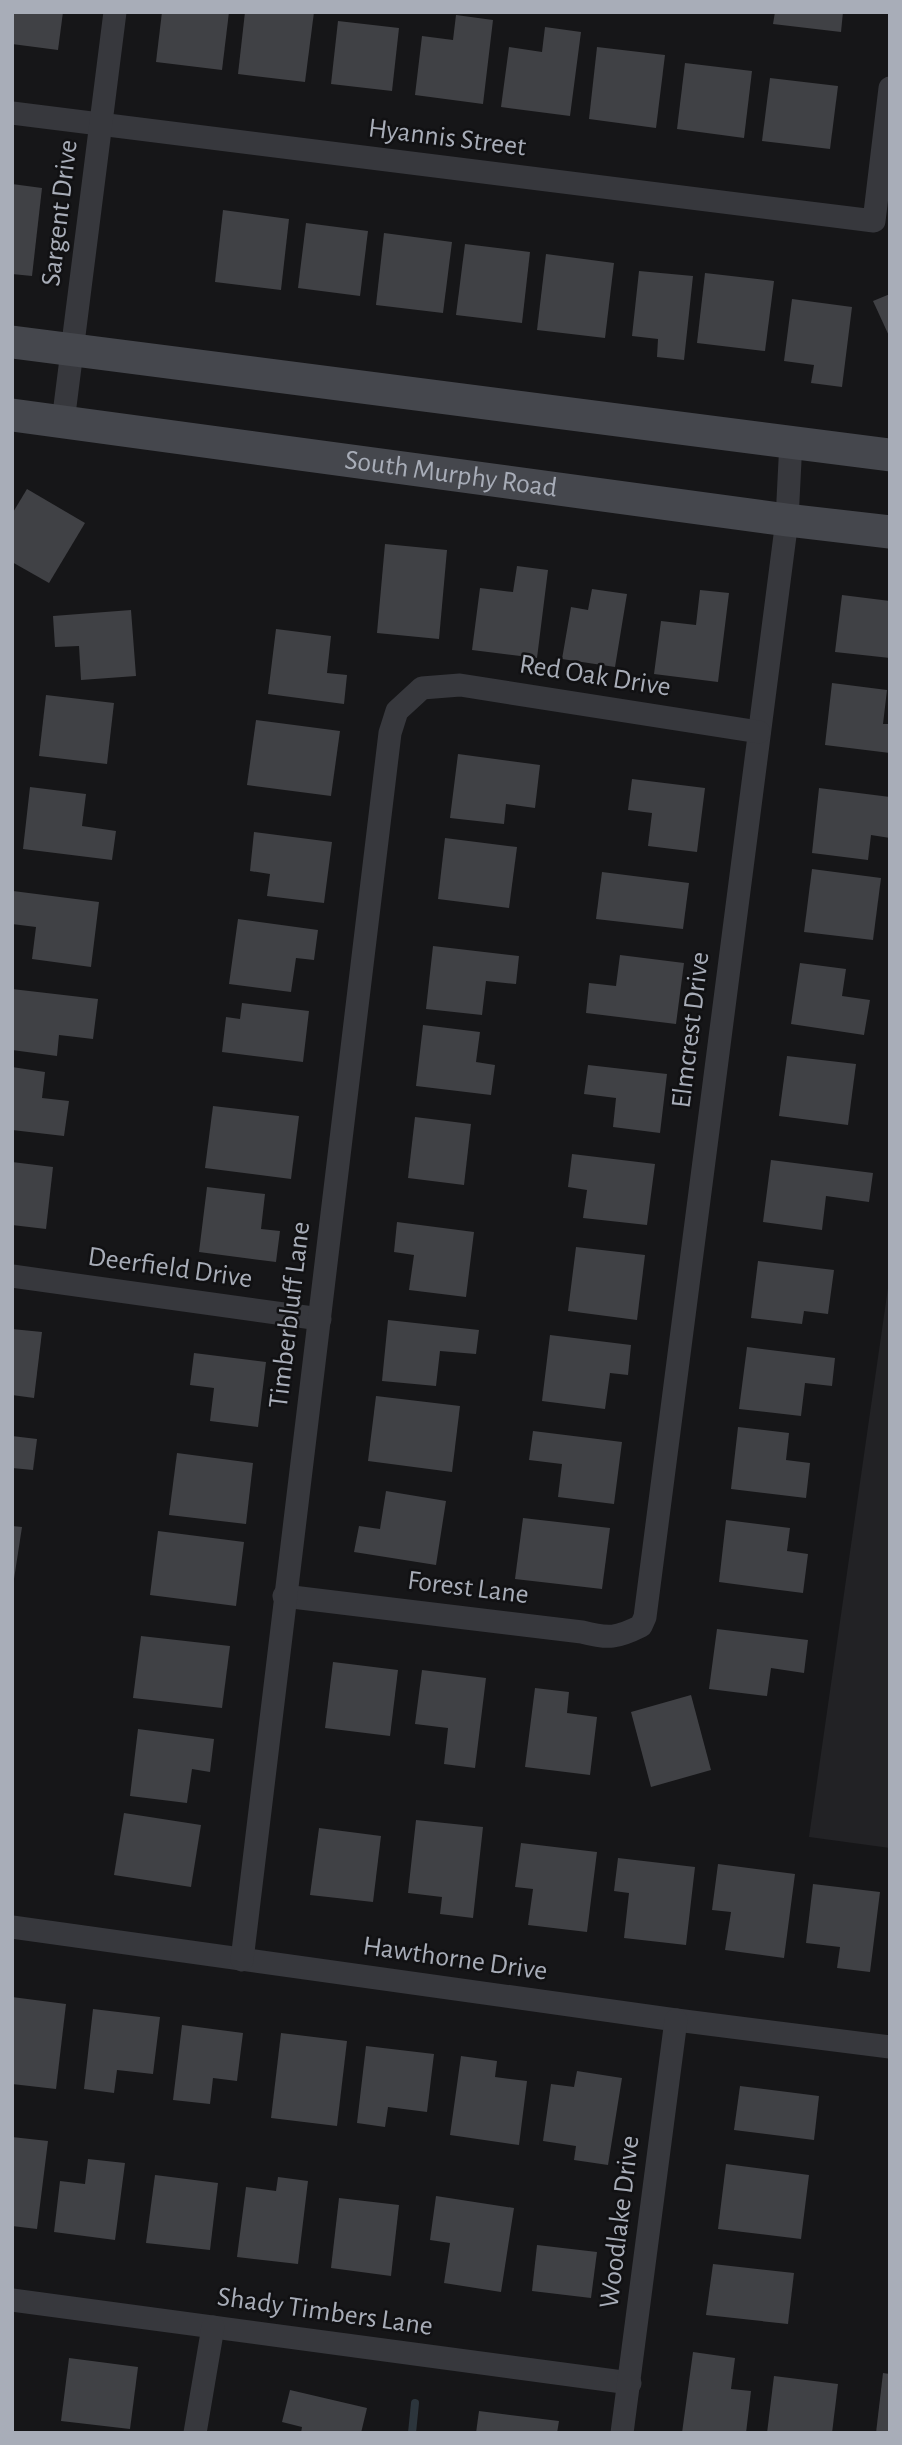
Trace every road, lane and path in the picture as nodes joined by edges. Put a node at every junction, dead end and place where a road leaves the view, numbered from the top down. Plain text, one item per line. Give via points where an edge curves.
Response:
1 (115, 12) edge
2 (890, 88) edge
3 (12, 113) edge
4 (101, 124) junction
5 (12, 342) edge
6 (72, 350) junction
7 (12, 415) edge
8 (63, 422) junction
9 (791, 441) junction
10 (890, 455) edge
11 (787, 520) junction
12 (890, 532) edge
13 (422, 688) joint
14 (759, 732) junction
15 (12, 1276) edge
16 (320, 1319) junction
17 (284, 1596) junction
18 (641, 1626) joint
19 (12, 1927) edge
20 (242, 1960) junction
21 (676, 2020) junction
22 (890, 2047) edge
23 (12, 2300) edge
24 (214, 2327) junction
25 (630, 2383) junction
26 (195, 2433) edge
27 (622, 2433) edge

1 - 4 street, Sargent Drive
2 - 4 street, Hyannis Street via 873,222
3 - 4 street, Hyannis Street
4 - 6 street, Sargent Drive
5 - 6 main road
6 - 8 street, Sargent Drive
6 - 9 main road
7 - 8 main road, South Murphy Road
8 - 11 main road, South Murphy Road
9 - 10 main road
9 - 11 street, Elmcrest Drive
11 - 12 main road, South Murphy Road
11 - 14 street, Elmcrest Drive
13 - 14 street, Red Oak Drive via 460,685
13 - 16 street, Timberbluff Lane via 397,711 390,733
14 - 18 street, Elmcrest Drive
15 - 16 street, Deerfield Drive
16 - 17 street, Timberbluff Lane
17 - 18 street, Forest Lane via 604,1638 620,1637
17 - 20 street, Timberbluff Lane
19 - 20 street, Hawthorne Drive
20 - 21 street, Hawthorne Drive
21 - 22 street, Hawthorne Drive
21 - 25 street, Woodlake Drive
23 - 24 street, Shady Timbers Lane
24 - 25 street, Shady Timbers Lane
24 - 26 street
25 - 27 street, Woodlake Drive

